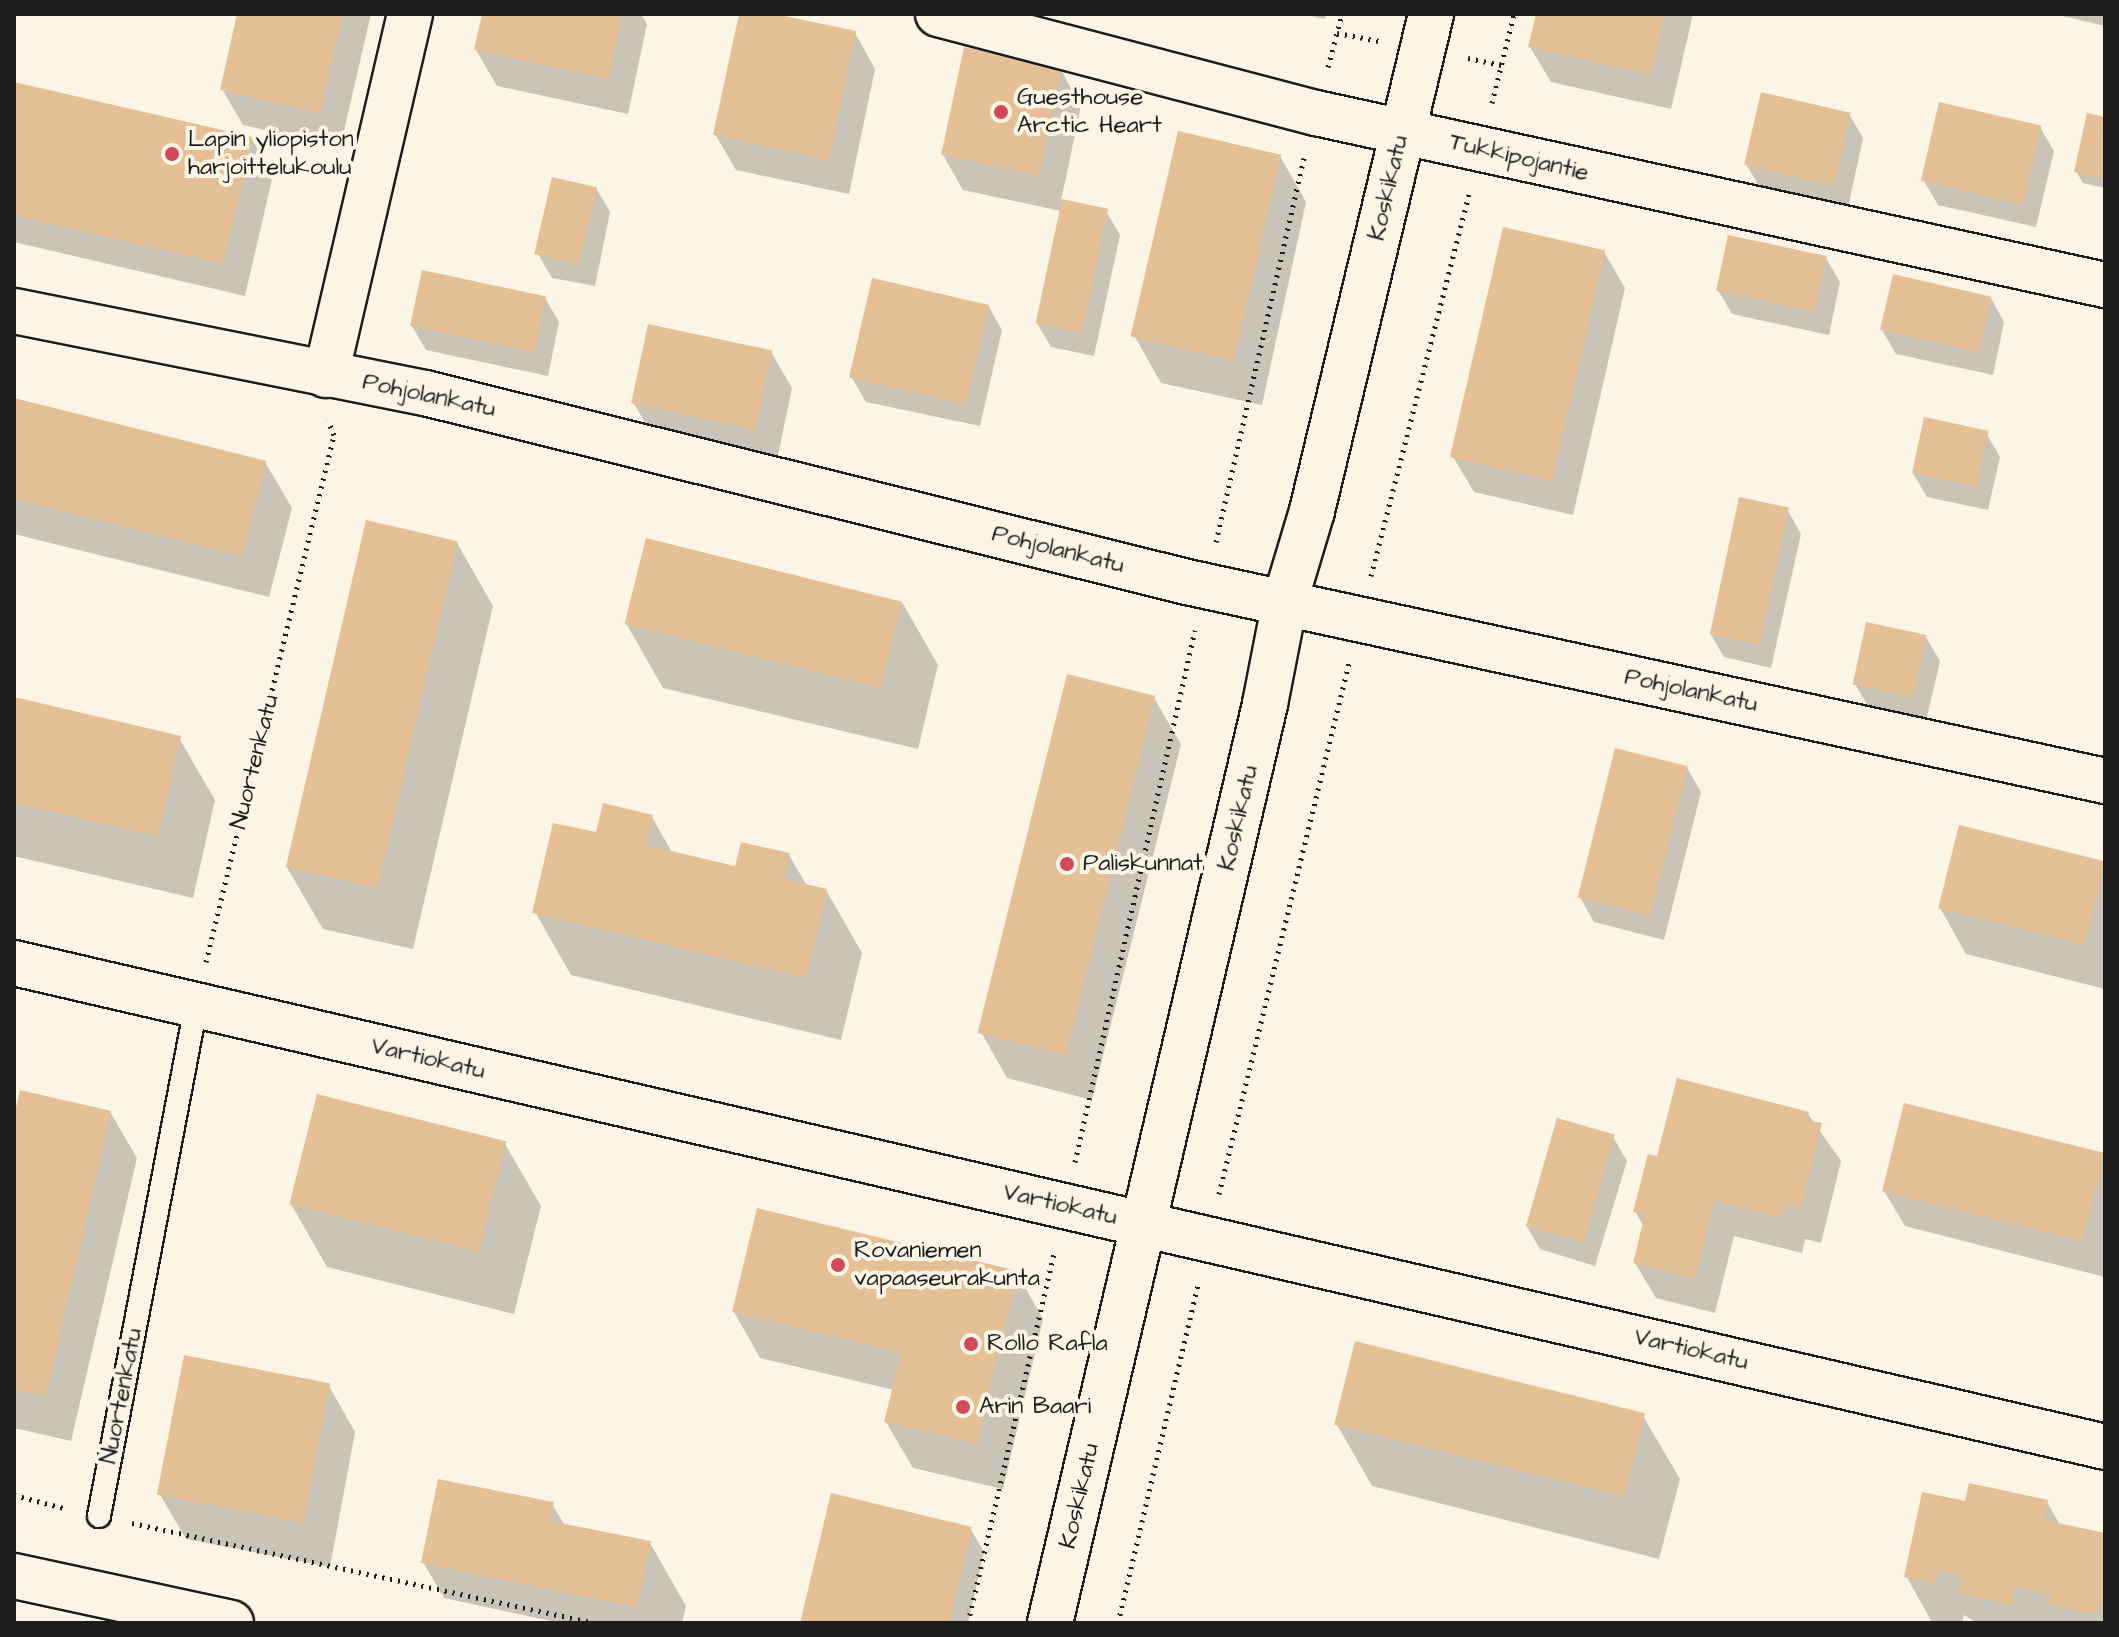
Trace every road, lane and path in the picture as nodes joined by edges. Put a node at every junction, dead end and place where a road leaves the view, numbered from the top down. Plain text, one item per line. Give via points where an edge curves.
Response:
1 (410, 14) edge
2 (938, 14) edge
3 (1342, 14) edge
4 (1431, 14) edge
5 (1514, 14) edge
6 (1316, 113) junction
7 (1403, 131) junction
8 (1481, 150) junction
9 (2105, 285) edge
10 (14, 311) edge
11 (326, 375) junction
12 (1204, 586) junction
13 (1285, 601) junction
14 (1360, 619) junction
15 (2105, 781) edge
16 (14, 963) edge
17 (196, 1006) junction
18 (1065, 1207) junction
19 (1144, 1224) junction
20 (1210, 1238) junction
21 (2105, 1447) edge
22 (14, 1495) edge
23 (99, 1516) junction
24 (14, 1576) edge
25 (231, 1623) edge
26 (596, 1623) edge
27 (968, 1623) edge
28 (1050, 1623) edge
29 (1118, 1623) edge

1 - 11 street
2 - 6 street, Tukkipojantie
3 - 6 path
4 - 7 street, Koskikatu
5 - 8 path
6 - 7 street, Tukkipojantie
6 - 12 path
7 - 8 street, Tukkipojantie
7 - 13 street, Koskikatu via 1312,511
8 - 9 street, Tukkipojantie
8 - 14 path
10 - 11 street, Pohjolankatu
11 - 12 street, Pohjolankatu via 425,393
11 - 17 path, Nuortenkatu via 320,403 334,435
12 - 13 street, Pohjolankatu
12 - 18 path
13 - 14 street, Pohjolankatu
13 - 19 street, Koskikatu
14 - 15 street, Pohjolankatu
14 - 20 path
16 - 17 street, Vartiokatu
17 - 18 street, Vartiokatu
17 - 23 lane, Nuortenkatu
18 - 19 street, Vartiokatu
18 - 27 path
19 - 20 street, Vartiokatu
19 - 28 street, Koskikatu
20 - 21 street, Vartiokatu
20 - 29 path
22 - 23 path
23 - 26 path
24 - 25 street

